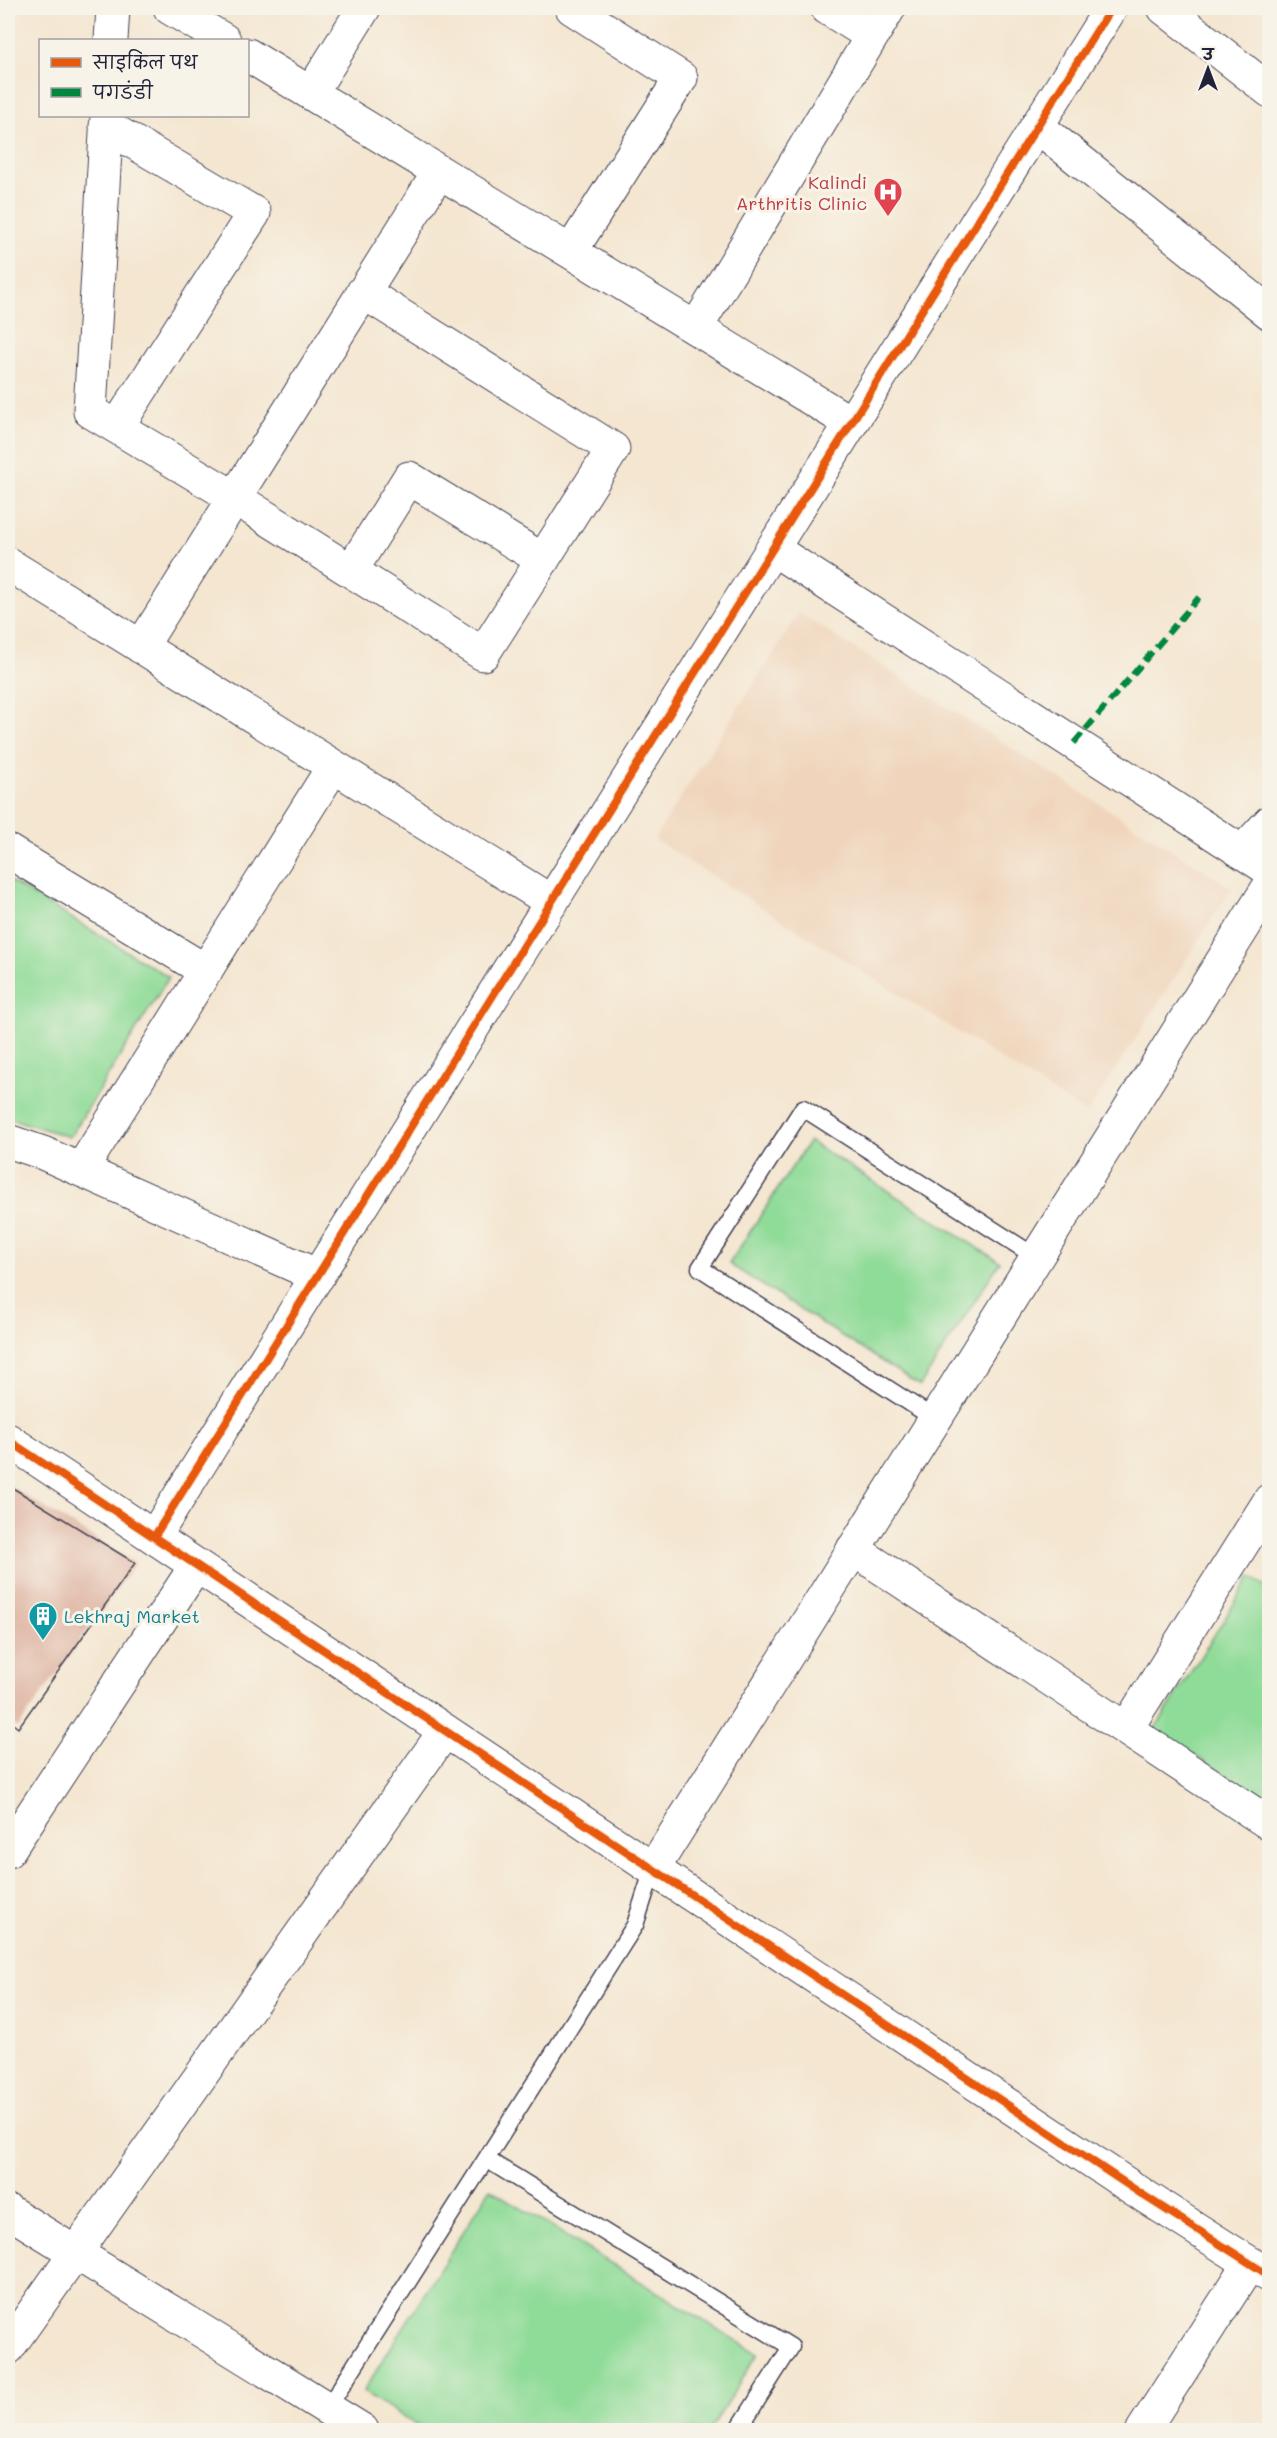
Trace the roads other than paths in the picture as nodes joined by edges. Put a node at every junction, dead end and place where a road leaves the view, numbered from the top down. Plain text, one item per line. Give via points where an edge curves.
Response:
1 (113, 8) edge
2 (170, 8) edge
3 (364, 8) edge
4 (572, 8) edge
5 (827, 8) edge
6 (889, 8) edge
7 (1111, 8) edge
8 (1164, 8) edge
9 (872, 36) junction
10 (111, 39) edge
11 (222, 39) edge
12 (249, 56) edge
13 (1269, 91) edge
14 (310, 93) junction
15 (106, 121) edge
16 (1037, 126) junction
17 (439, 172) junction
18 (571, 252) junction
19 (363, 292) junction
20 (1269, 313) edge
21 (696, 328) junction
22 (852, 423) junction
23 (117, 427) junction
24 (235, 498) junction
25 (773, 549) junction
26 (543, 560) junction
27 (8, 564) edge
28 (351, 571) junction
29 (141, 647) junction
30 (333, 767) junction
31 (1269, 822) edge
32 (8, 851) edge
33 (1242, 852) junction
34 (1269, 870) edge
35 (1269, 885) edge
36 (552, 902) junction
37 (206, 971) junction
38 (8, 1141) edge
39 (81, 1170) junction
40 (1036, 1257) junction
41 (318, 1276) junction
42 (935, 1419) junction
43 (8, 1440) edge
44 (1269, 1500) edge
45 (154, 1537) junction
46 (1258, 1545) edge
47 (853, 1549) junction
48 (196, 1566) junction
49 (1126, 1729) junction
50 (445, 1731) junction
51 (1269, 1824) edge
52 (8, 1851) edge
53 (653, 1869) junction
54 (486, 2159) junction
55 (8, 2211) edge
56 (75, 2253) junction
57 (1260, 2270) edge
58 (8, 2348) edge
59 (327, 2409) junction
60 (362, 2430) edge
61 (738, 2430) edge
62 (1143, 2430) edge

1 - 10 street
2 - 11 street
3 - 14 street
4 - 18 street via 681,78
5 - 9 street
6 - 9 street
7 - 16 street
8 - 13 street
9 - 21 street
12 - 14 street
14 - 17 street
15 - 23 street via 90,411
15 - 23 street via 254,213
16 - 20 street
16 - 22 street
17 - 18 street
17 - 19 street
18 - 21 street
19 - 24 street
19 - 26 street via 613,449
21 - 22 street
22 - 25 street
23 - 24 street
24 - 28 street
24 - 29 street
25 - 33 street
25 - 36 street
26 - 28 street via 409,478
26 - 28 street via 483,654
27 - 29 street
29 - 30 street
30 - 36 street
30 - 37 street
31 - 33 street
32 - 37 street
33 - 34 street
35 - 40 street
36 - 41 street
37 - 39 street
38 - 39 street
39 - 41 street
40 - 42 street
40 - 42 lane via 803,1108 700,1268
41 - 45 street
42 - 47 street
43 - 45 street
44 - 46 street
45 - 48 street
46 - 49 street
47 - 49 street
47 - 53 street
48 - 50 street
48 - 52 street
49 - 51 street
50 - 53 street
50 - 56 street
53 - 54 lane via 635,1924
53 - 57 street
54 - 59 lane
54 - 61 lane via 791,2347
55 - 56 street
56 - 58 street
56 - 59 street
57 - 62 street
59 - 60 street

